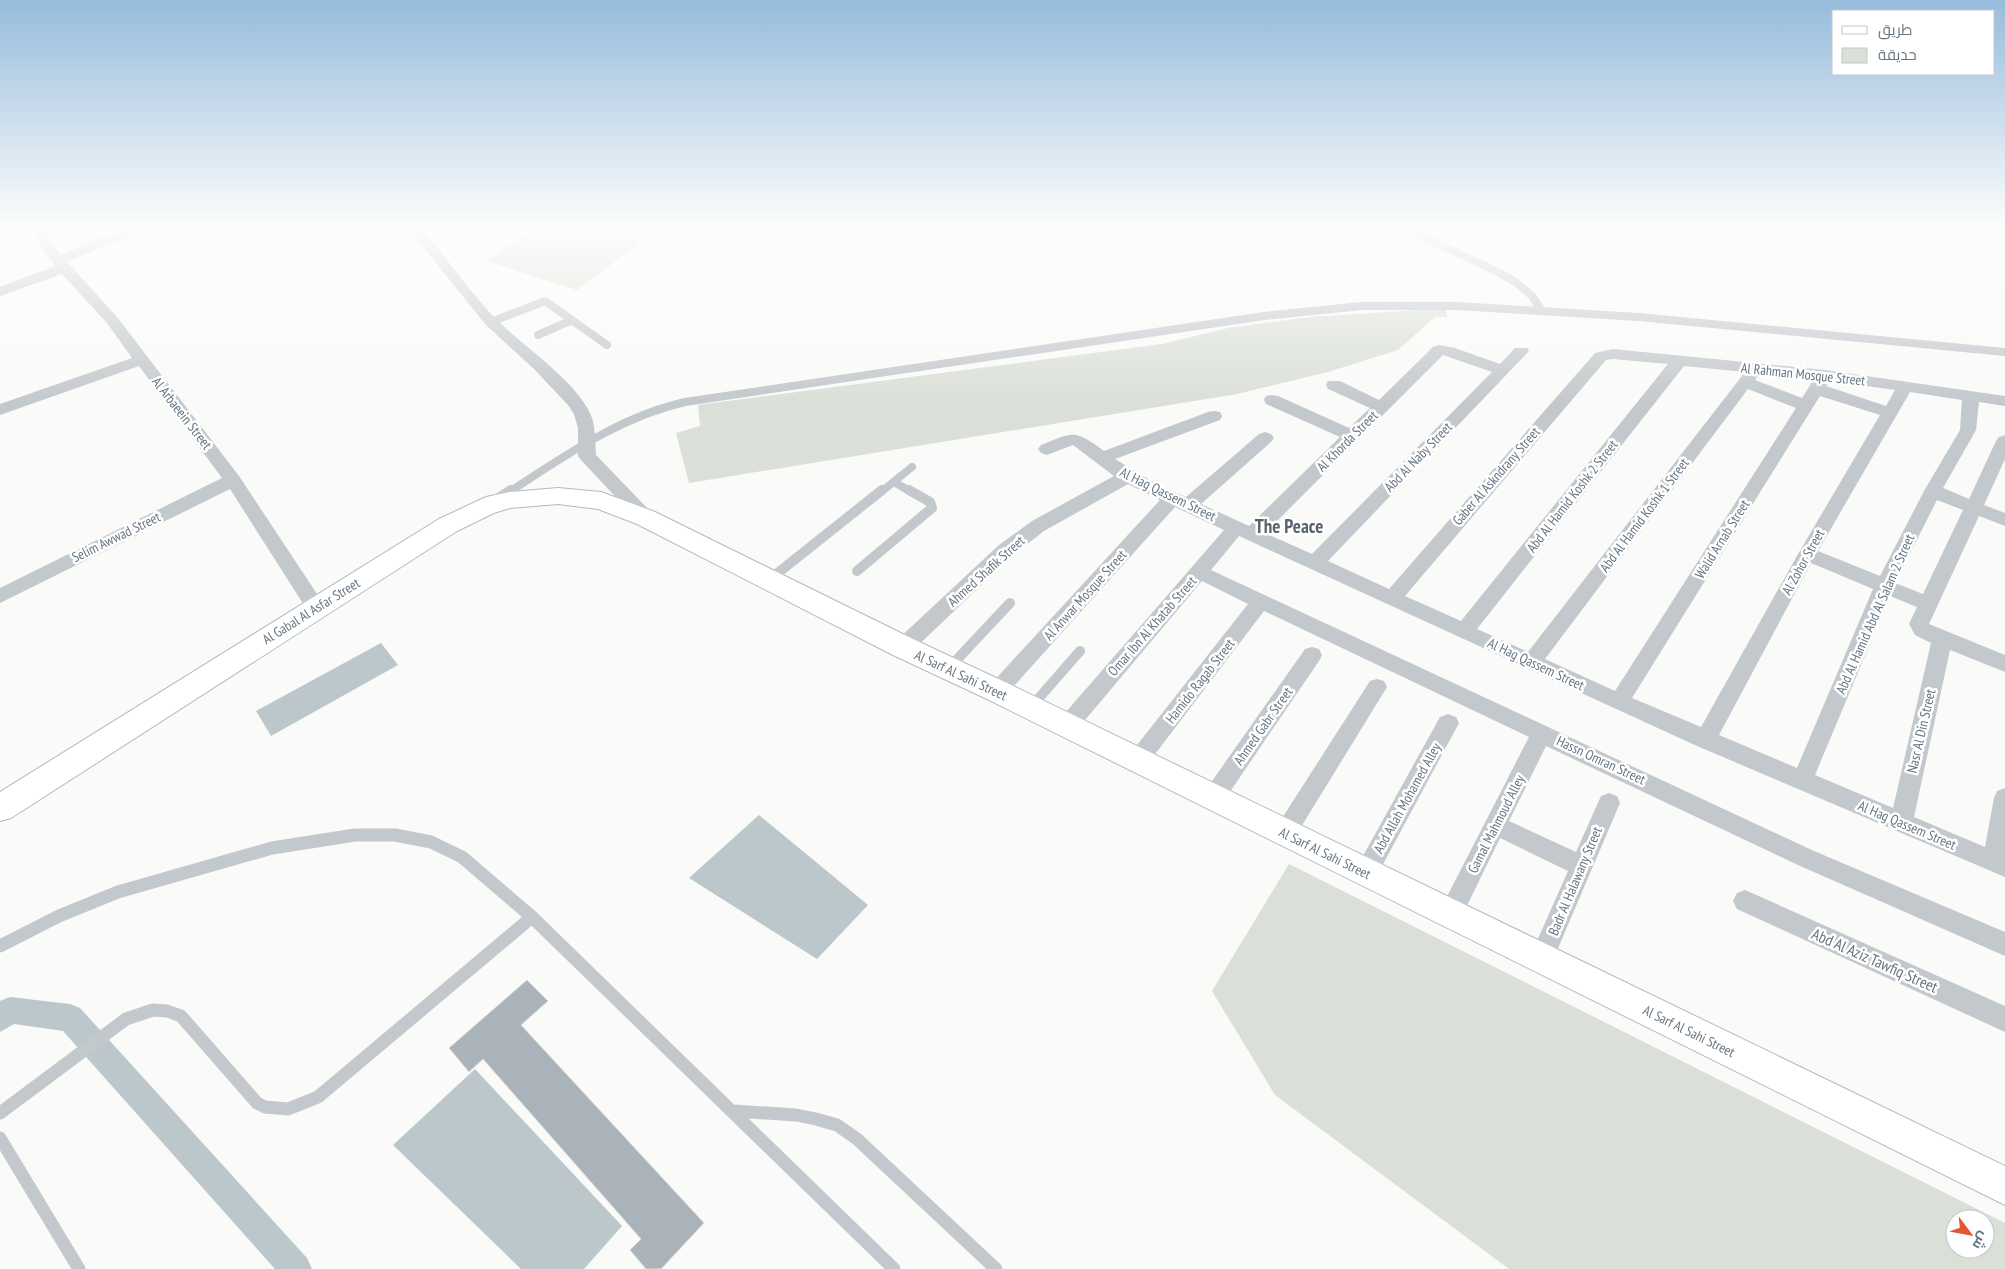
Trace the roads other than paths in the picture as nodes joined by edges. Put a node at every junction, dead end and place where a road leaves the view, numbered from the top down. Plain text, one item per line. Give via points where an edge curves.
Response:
1 (13, 286) edge
2 (81, 286) edge
3 (462, 286) edge
4 (1521, 286) edge
5 (0, 292) edge
6 (1541, 310) junction
7 (572, 320) junction
8 (491, 322) junction
9 (538, 335) dead end
10 (607, 345) dead end
11 (1521, 351) dead end
12 (2005, 352) edge
13 (1601, 356) joint
14 (141, 360) junction
15 (1680, 361) junction
16 (1502, 370) junction
17 (1750, 376) junction
18 (1821, 382) junction
19 (1334, 385) dead end
20 (1906, 386) junction
21 (1971, 396) junction
22 (1272, 400) dead end
23 (2005, 401) edge
24 (1806, 406) junction
25 (1381, 407) junction
26 (0, 410) edge
27 (1890, 413) junction
28 (1214, 416) dead end
29 (1352, 436) junction
30 (1264, 438) dead end
31 (2005, 441) edge
32 (587, 443) junction
33 (1047, 449) dead end
34 (1102, 458) junction
35 (912, 467) dead end
36 (1128, 476) junction
37 (233, 480) junction
38 (894, 482) junction
39 (1933, 491) junction
40 (1181, 502) junction
41 (486, 506) junction
42 (1974, 507) junction
43 (646, 518) junction
44 (2005, 520) edge
45 (1245, 530) junction
46 (1807, 554) junction
47 (1315, 563) junction
48 (856, 571) dead end
49 (1199, 572) junction
50 (769, 580) junction
51 (1884, 586) junction
52 (0, 596) edge
53 (1392, 598) junction
54 (1262, 601) junction
55 (1010, 603) dead end
56 (1928, 604) junction
57 (316, 608) junction
58 (1464, 631) junction
59 (1942, 639) junction
60 (903, 647) junction
61 (1080, 651) dead end
62 (1312, 655) dead end
63 (1532, 662) junction
64 (2005, 664) edge
65 (948, 668) junction
66 (1377, 687) dead end
67 (997, 691) junction
68 (1619, 702) junction
69 (1031, 708) junction
70 (1448, 723) dead end
71 (1067, 726) junction
72 (1542, 733) junction
73 (1705, 740) junction
74 (1138, 760) junction
75 (1802, 781) junction
76 (1214, 798) junction
77 (2005, 798) edge
78 (1609, 803) dead end
79 (0, 808) edge
80 (1901, 822) junction
81 (1496, 825) junction
82 (1285, 833) junction
83 (2000, 864) edge
84 (1582, 866) junction
85 (1366, 873) junction
86 (1745, 902) dead end
87 (1450, 914) junction
88 (532, 917) junction
89 (2005, 944) edge
90 (0, 946) edge
91 (1541, 959) junction
92 (2005, 1019) edge
93 (733, 1111) junction
94 (0, 1113) edge
95 (0, 1138) edge
96 (2005, 1186) edge
97 (79, 1269) edge
98 (894, 1269) edge
99 (996, 1269) edge

1 - 5 street
2 - 14 street, Al Arbaeein Street via 112,320
3 - 8 street
4 - 6 lane
6 - 12 lane
6 - 32 lane via 1408,304 1264,316 703,398 634,418
7 - 8 lane via 544,301
7 - 9 lane
7 - 10 lane
8 - 32 street via 575,402 582,414
11 - 16 street, Abd Al Naby Street
13 - 15 street, Al Rahman Mosque Street via 1613,354
13 - 53 street, Gaber Al Askndrany Street
14 - 26 street
14 - 37 street, Al Arbaeein Street
15 - 17 street, Al Rahman Mosque Street
15 - 58 street, Abd Al Hamid Koshk 2 Street
16 - 25 street, Al Khorda Street via 1441,350
16 - 47 street, Abd Al Naby Street
17 - 18 street, Al Rahman Mosque Street
17 - 24 street
17 - 63 street, Abd Al Hamid Koshk 1 Street
18 - 20 street, Al Rahman Mosque Street
18 - 24 street, Walid Arnab Street
18 - 27 street
19 - 25 street
20 - 21 street, Al Rahman Mosque Street
20 - 27 street, Al Zohor Street
21 - 23 street, Al Rahman Mosque Street
21 - 39 street, Abd Al Hamid Abd Al Salam 2 Street via 1968,430
22 - 29 street
24 - 68 street, Walid Arnab Street
25 - 29 street, Al Khorda Street
27 - 46 street, Al Zohor Street
28 - 34 street
29 - 45 street, Al Khorda Street
30 - 40 street, Al Anwar Mosque Street
31 - 42 street
32 - 41 lane
32 - 43 street via 587,456
33 - 34 street, Al Hag Qassem Street via 1072,439
34 - 36 street, Al Hag Qassem Street
35 - 38 lane
36 - 40 street, Al Hag Qassem Street
36 - 60 street, Ahmed Shafik Street via 1038,526 1006,550
37 - 52 street, Selim Awwad Street
37 - 57 street, Al Arbaeein Street
38 - 48 lane via 930,502 932,508
38 - 50 lane
39 - 42 street
39 - 51 street, Abd Al Hamid Abd Al Salam 2 Street
40 - 45 street, Al Hag Qassem Street
40 - 67 street, Al Anwar Mosque Street
41 - 43 street, Al Gabal Al Asfar Street via 534,496 565,496 601,501
41 - 57 street, Al Gabal Al Asfar Street via 448,525
42 - 44 street
42 - 56 street
43 - 50 street, Al Sarf Al Sahi Street
45 - 47 street, Al Hag Qassem Street
45 - 49 street, Omar Ibn Al Khatab Street
46 - 51 street
46 - 73 street, Al Zohor Street
47 - 53 street, Al Hag Qassem Street
49 - 54 street, Hassn Omran Street
49 - 71 street, Omar Ibn Al Khatab Street
50 - 60 street, Al Sarf Al Sahi Street
51 - 56 street
51 - 75 street, Abd Al Hamid Abd Al Salam 2 Street
53 - 58 street, Al Hag Qassem Street
54 - 72 street, Hassn Omran Street
54 - 74 street, Hamido Ragab Street
55 - 65 lane
56 - 59 street via 1920,628
57 - 79 street, Al Gabal Al Asfar Street
58 - 63 street, Al Hag Qassem Street
59 - 64 street
59 - 80 street, Nasr Al Din Street
60 - 65 street, Al Sarf Al Sahi Street
61 - 69 lane
62 - 76 street, Ahmed Gabr Street
63 - 68 street, Al Hag Qassem Street
65 - 67 street, Al Sarf Al Sahi Street
66 - 82 street
67 - 69 street, Al Sarf Al Sahi Street
68 - 73 street, Al Hag Qassem Street
69 - 71 street, Al Sarf Al Sahi Street
70 - 85 street, Abd Allah Mohamed Alley
71 - 74 street, Al Sarf Al Sahi Street
72 - 81 street, Gamal Mahmoud Alley
72 - 89 street, Hassn Omran Street via 1806,858
73 - 75 street, Al Hag Qassem Street
74 - 76 street, Al Sarf Al Sahi Street
75 - 80 street, Al Hag Qassem Street
76 - 82 street, Al Sarf Al Sahi Street
77 - 83 street
78 - 84 street, Badr Al Halawany Street
80 - 83 street, Al Hag Qassem Street
81 - 84 street
81 - 87 street, Gamal Mahmoud Alley
82 - 85 street, Al Sarf Al Sahi Street
84 - 91 street, Badr Al Halawany Street
85 - 87 street, Al Sarf Al Sahi Street
86 - 92 street, Abd Al Aziz Tawfiq Street
87 - 91 street, Al Sarf Al Sahi Street
88 - 90 lane via 462,857 431,842 395,835 355,835 272,848 118,892 59,916
88 - 93 lane
88 - 94 lane via 318,1097 305,1104 278,1110 257,1103 181,1016 171,1010 157,1009 126,1019
91 - 96 street, Al Sarf Al Sahi Street
93 - 98 lane
93 - 99 lane via 796,1115 837,1125 857,1139
95 - 97 lane

